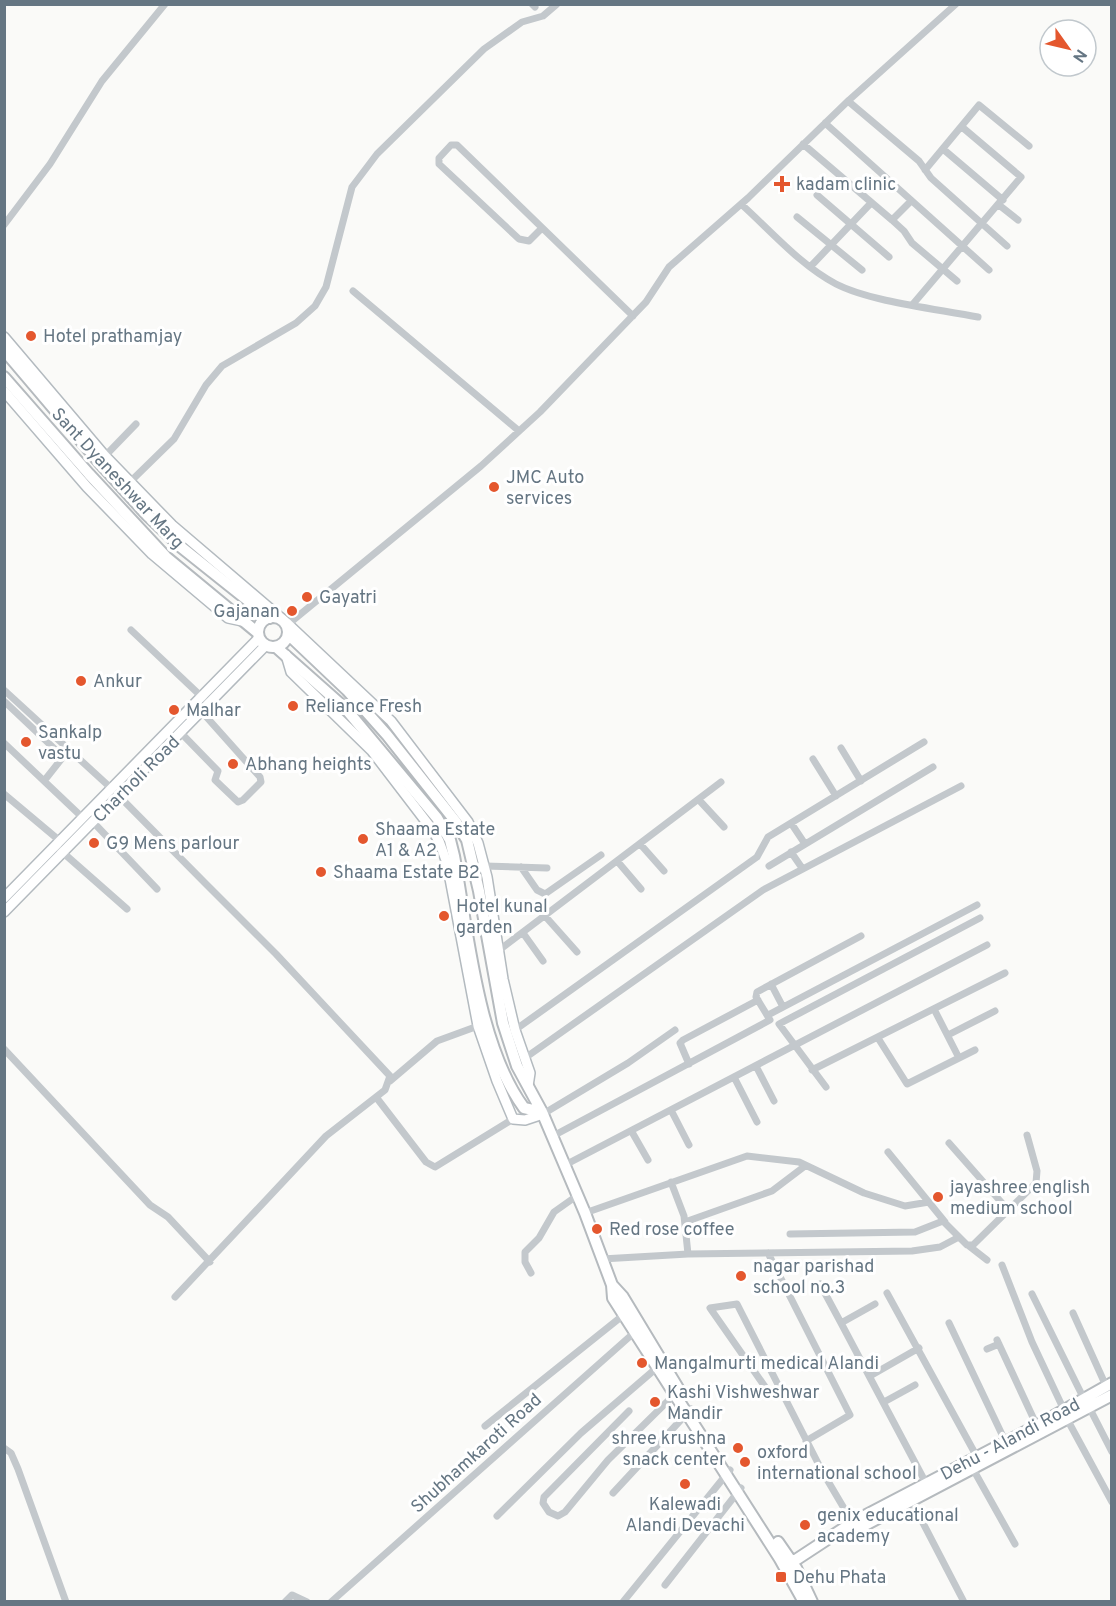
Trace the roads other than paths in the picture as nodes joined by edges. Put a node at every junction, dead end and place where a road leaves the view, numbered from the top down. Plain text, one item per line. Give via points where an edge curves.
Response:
1 (165, 4) edge
2 (557, 4) edge
3 (956, 4) edge
4 (848, 101) junction
5 (825, 123) junction
6 (962, 127) junction
7 (803, 144) junction
8 (1029, 146) dead end
9 (943, 149) junction
10 (925, 170) junction
11 (817, 195) dead end
12 (911, 201) junction
13 (871, 202) junction
14 (1001, 202) junction
15 (741, 204) junction
16 (797, 217) dead end
17 (892, 220) junction
18 (1018, 220) dead end
19 (851, 224) junction
20 (982, 224) junction
21 (4, 225) edge
22 (542, 228) junction
23 (831, 245) junction
24 (1007, 246) dead end
25 (963, 247) junction
26 (889, 257) dead end
27 (811, 266) junction
28 (862, 270) dead end
29 (943, 270) junction
30 (989, 270) dead end
31 (957, 281) dead end
32 (352, 291) dead end
33 (913, 304) junction
34 (633, 316) junction
35 (978, 317) dead end
36 (4, 337) edge
37 (4, 350) edge
38 (4, 377) edge
39 (4, 391) edge
40 (136, 424) dead end
41 (519, 430) junction
42 (105, 456) junction
43 (130, 482) junction
44 (270, 618) junction
45 (243, 621) junction
46 (287, 628) junction
47 (131, 630) dead end
48 (265, 641) junction
49 (230, 677) junction
50 (4, 690) edge
51 (203, 698) junction
52 (4, 702) edge
53 (202, 712) junction
54 (181, 733) junction
55 (924, 742) dead end
56 (4, 743) edge
57 (842, 748) dead end
58 (69, 750) junction
59 (63, 757) junction
60 (813, 759) dead end
61 (933, 767) dead end
62 (44, 781) junction
63 (861, 781) junction
64 (721, 782) dead end
65 (961, 786) dead end
66 (115, 793) junction
67 (4, 794) edge
68 (836, 796) junction
69 (699, 800) junction
70 (83, 818) junction
71 (93, 822) junction
72 (791, 823) junction
73 (724, 827) dead end
74 (805, 844) junction
75 (641, 845) junction
76 (59, 847) junction
77 (791, 852) junction
78 (601, 855) dead end
79 (618, 862) junction
80 (484, 866) junction
81 (769, 866) dead end
82 (521, 867) junction
83 (547, 868) dead end
84 (802, 868) junction
85 (664, 871) dead end
86 (157, 889) dead end
87 (641, 889) dead end
88 (4, 898) edge
89 (977, 905) dead end
90 (126, 909) dead end
91 (4, 912) edge
92 (545, 916) junction
93 (980, 918) dead end
94 (523, 933) junction
95 (861, 936) dead end
96 (987, 945) dead end
97 (498, 951) junction
98 (576, 952) dead end
99 (543, 961) dead end
100 (469, 964) junction
101 (1005, 973) dead end
102 (771, 984) junction
103 (758, 1000) junction
104 (783, 1006) junction
105 (934, 1009) junction
106 (995, 1011) dead end
107 (768, 1015) junction
108 (478, 1026) junction
109 (515, 1030) junction
110 (675, 1030) dead end
111 (948, 1035) junction
112 (879, 1038) junction
113 (793, 1046) junction
114 (4, 1048) edge
115 (975, 1050) dead end
116 (525, 1058) junction
117 (959, 1058) junction
118 (689, 1064) junction
119 (756, 1066) junction
120 (812, 1070) junction
121 (734, 1077) junction
122 (390, 1082) junction
123 (528, 1086) junction
124 (826, 1087) dead end
125 (376, 1097) junction
126 (774, 1101) dead end
127 (671, 1110) junction
128 (543, 1113) junction
129 (513, 1119) junction
130 (757, 1122) dead end
131 (632, 1132) junction
132 (1027, 1135) dead end
133 (553, 1136) junction
134 (949, 1143) dead end
135 (689, 1145) dead end
136 (888, 1152) dead end
137 (648, 1160) dead end
138 (565, 1165) junction
139 (805, 1166) junction
140 (671, 1182) junction
141 (578, 1195) junction
142 (929, 1202) junction
143 (1009, 1211) junction
144 (585, 1213) junction
145 (684, 1222) junction
146 (945, 1222) junction
147 (790, 1234) dead end
148 (959, 1237) junction
149 (969, 1245) junction
150 (768, 1253) junction
151 (688, 1254) junction
152 (602, 1259) junction
153 (987, 1260) dead end
154 (210, 1262) junction
155 (1002, 1265) dead end
156 (531, 1273) dead end
157 (820, 1284) dead end
158 (887, 1293) dead end
159 (1032, 1294) dead end
160 (175, 1297) dead end
161 (875, 1305) dead end
162 (627, 1313) junction
163 (1072, 1313) dead end
164 (841, 1323) junction
165 (949, 1323) dead end
166 (637, 1330) junction
167 (919, 1348) junction
168 (987, 1350) dead end
169 (659, 1365) junction
170 (870, 1376) junction
171 (915, 1385) dead end
172 (1110, 1388) edge
173 (780, 1389) junction
174 (676, 1392) junction
175 (884, 1402) junction
176 (1086, 1403) junction
177 (629, 1411) dead end
178 (688, 1411) junction
179 (1065, 1415) junction
180 (485, 1426) dead end
181 (1037, 1426) junction
182 (806, 1441) junction
183 (1007, 1446) junction
184 (4, 1448) edge
185 (1112, 1452) edge
186 (977, 1457) junction
187 (973, 1469) junction
188 (727, 1472) junction
189 (929, 1487) junction
190 (739, 1490) junction
191 (614, 1493) dead end
192 (910, 1497) junction
193 (1112, 1502) edge
194 (497, 1516) dead end
195 (855, 1521) junction
196 (1015, 1544) dead end
197 (790, 1568) junction
198 (665, 1585) dead end
199 (66, 1602) edge
200 (285, 1602) edge
201 (307, 1602) edge
202 (331, 1602) edge
203 (623, 1602) edge
204 (804, 1602) edge
205 (812, 1602) edge
206 (964, 1602) edge

1 - 21 street via 102,81 50,164
2 - 43 street via 543,16 522,22 484,50 377,154 352,187 326,286 315,306 296,323 222,366 174,439
3 - 4 street
4 - 5 street
4 - 10 street
5 - 7 street
5 - 12 street
6 - 8 street via 979,105
6 - 9 street
6 - 14 street via 1021,177
7 - 13 street
7 - 15 street
9 - 10 street
9 - 14 street
10 - 20 street
11 - 19 street
12 - 17 street
12 - 25 street
13 - 17 street
13 - 19 street
14 - 18 street
14 - 20 street
15 - 27 street
15 - 34 street via 669,267
16 - 23 street
17 - 29 street
19 - 23 street
19 - 26 street
20 - 24 street
20 - 25 street
22 - 22 street via 457,145 451,145 439,158 440,164 519,239 529,241
22 - 34 street
23 - 27 street
23 - 28 street
25 - 29 street
25 - 30 street
27 - 33 street via 838,285 858,293
29 - 31 street
29 - 33 street
32 - 41 street
33 - 35 street
34 - 41 street
36 - 42 street
37 - 44 main road, Sant Dyaneshwar Marg via 147,515
38 - 45 main road, Sant Dyaneshwar Marg via 166,557
39 - 45 street via 87,487 152,554 228,618
40 - 42 street
41 - 46 street
42 - 43 street
43 - 46 street
44 - 46 main road via 279,619
44 - 48 main road via 261,624
45 - 48 main road, Sant Dyaneshwar Marg
46 - 48 main road via 284,642
46 - 80 street via 378,708 408,741 468,822
46 - 123 main road via 387,735 467,840 503,1023
47 - 51 street
48 - 49 street, Charholi Road
48 - 100 main road, Sant Dyaneshwar Marg via 346,709 437,818 450,840
49 - 51 street, Charholi Road
49 - 53 street, Charholi Road
50 - 58 street
51 - 66 street, Charholi Road
52 - 59 street
53 - 54 street, Charholi Road
53 - 54 street via 260,777 261,782 252,792 238,801 215,780 218,771
54 - 66 street, Charholi Road
55 - 63 street
56 - 62 street
57 - 63 street
58 - 59 street
58 - 66 street
59 - 62 street
60 - 68 street
61 - 74 street
62 - 70 street
63 - 68 street
64 - 69 street
65 - 84 street
66 - 70 street, Charholi Road
66 - 71 street, Charholi Road
66 - 122 street via 276,954 388,1072
67 - 76 street via 34,817
68 - 72 street
69 - 73 street
69 - 75 street
70 - 76 street, Charholi Road
71 - 76 street, Charholi Road
71 - 86 street
72 - 74 street
72 - 109 street via 768,837 757,857 738,872
74 - 77 street
75 - 79 street
75 - 85 street
76 - 88 street, Charholi Road
76 - 90 street
76 - 91 street, Charholi Road
77 - 81 street
77 - 84 street
78 - 82 street via 545,894 537,890
79 - 87 street
79 - 92 street
80 - 82 street
80 - 97 street
82 - 83 street
84 - 116 street via 763,890
89 - 104 street
92 - 94 street
92 - 98 street
93 - 113 street via 779,1024
94 - 97 street
94 - 99 street
95 - 102 street
96 - 113 street
97 - 109 street
100 - 108 street
100 - 128 main road, Sant Dyaneshwar Marg via 502,1071 524,1108
101 - 105 street
102 - 103 street via 757,992
102 - 104 street
103 - 107 street
103 - 118 street via 683,1040 680,1043
104 - 107 street
105 - 111 street
105 - 112 street
106 - 111 street
107 - 118 street via 770,1020
108 - 122 street via 437,1041
108 - 129 street
109 - 116 street
110 - 128 street
111 - 117 street
112 - 117 street via 907,1084
112 - 120 street
113 - 119 street
113 - 120 street
114 - 154 street via 150,1205 168,1217
115 - 117 street
116 - 123 street via 530,1073
118 - 133 street
119 - 121 street
119 - 126 street
120 - 124 street
121 - 127 street
121 - 130 street
122 - 125 street
123 - 128 main road
125 - 129 street via 426,1162 435,1167
125 - 154 street via 326,1136
127 - 131 street
127 - 135 street
128 - 129 street via 525,1120
128 - 133 main road
131 - 137 street
131 - 138 street
132 - 143 street via 1037,1180
133 - 138 main road
134 - 143 street
136 - 142 street
138 - 141 main road
139 - 140 street via 790,1160 747,1156
139 - 142 street via 864,1193 905,1206
139 - 145 street via 772,1191
140 - 144 street
140 - 145 street
141 - 144 main road
141 - 156 street via 554,1212 539,1238 525,1252
142 - 146 street
143 - 149 street
144 - 152 main road
145 - 151 street
146 - 147 street via 915,1232
146 - 148 street
148 - 149 street
148 - 150 street via 940,1247 912,1251
149 - 153 street
150 - 151 street
150 - 182 street via 850,1415
151 - 152 street
152 - 162 main road via 613,1298
154 - 160 street
155 - 179 street
157 - 164 street
158 - 167 street
159 - 176 street
161 - 164 street
162 - 166 main road
162 - 180 street
163 - 172 street
164 - 170 street
165 - 183 street
166 - 169 main road
166 - 202 street, Shubhamkaroti Road
167 - 170 street
167 - 186 street
168 - 181 street via 998,1342
169 - 174 main road
169 - 194 street via 581,1433
170 - 175 street
171 - 175 street
172 - 176 main road, Dehu - Alandi Road
173 - 173 street via 768,1391 710,1308 737,1304
173 - 182 street
174 - 177 street via 608,1460 568,1509 558,1516 549,1512 544,1497
174 - 178 main road
175 - 189 street
176 - 179 main road, Dehu - Alandi Road
176 - 185 street
178 - 188 main road
178 - 191 street
179 - 181 main road, Dehu - Alandi Road
179 - 183 main road, Dehu - Alandi Road
179 - 193 street
181 - 183 main road, Dehu - Alandi Road
182 - 195 street
183 - 186 main road, Dehu - Alandi Road
183 - 187 main road, Dehu - Alandi Road
184 - 199 street via 18,1469
186 - 189 main road, Dehu - Alandi Road
187 - 189 main road, Dehu - Alandi Road
187 - 196 street
188 - 190 main road
188 - 203 street
189 - 192 main road, Dehu - Alandi Road
190 - 197 main road
190 - 198 street
192 - 195 main road, Dehu - Alandi Road
192 - 197 main road, Dehu - Alandi Road
192 - 206 street
195 - 197 main road, Dehu - Alandi Road
197 - 204 main road
197 - 205 main road
200 - 201 street via 292,1595

